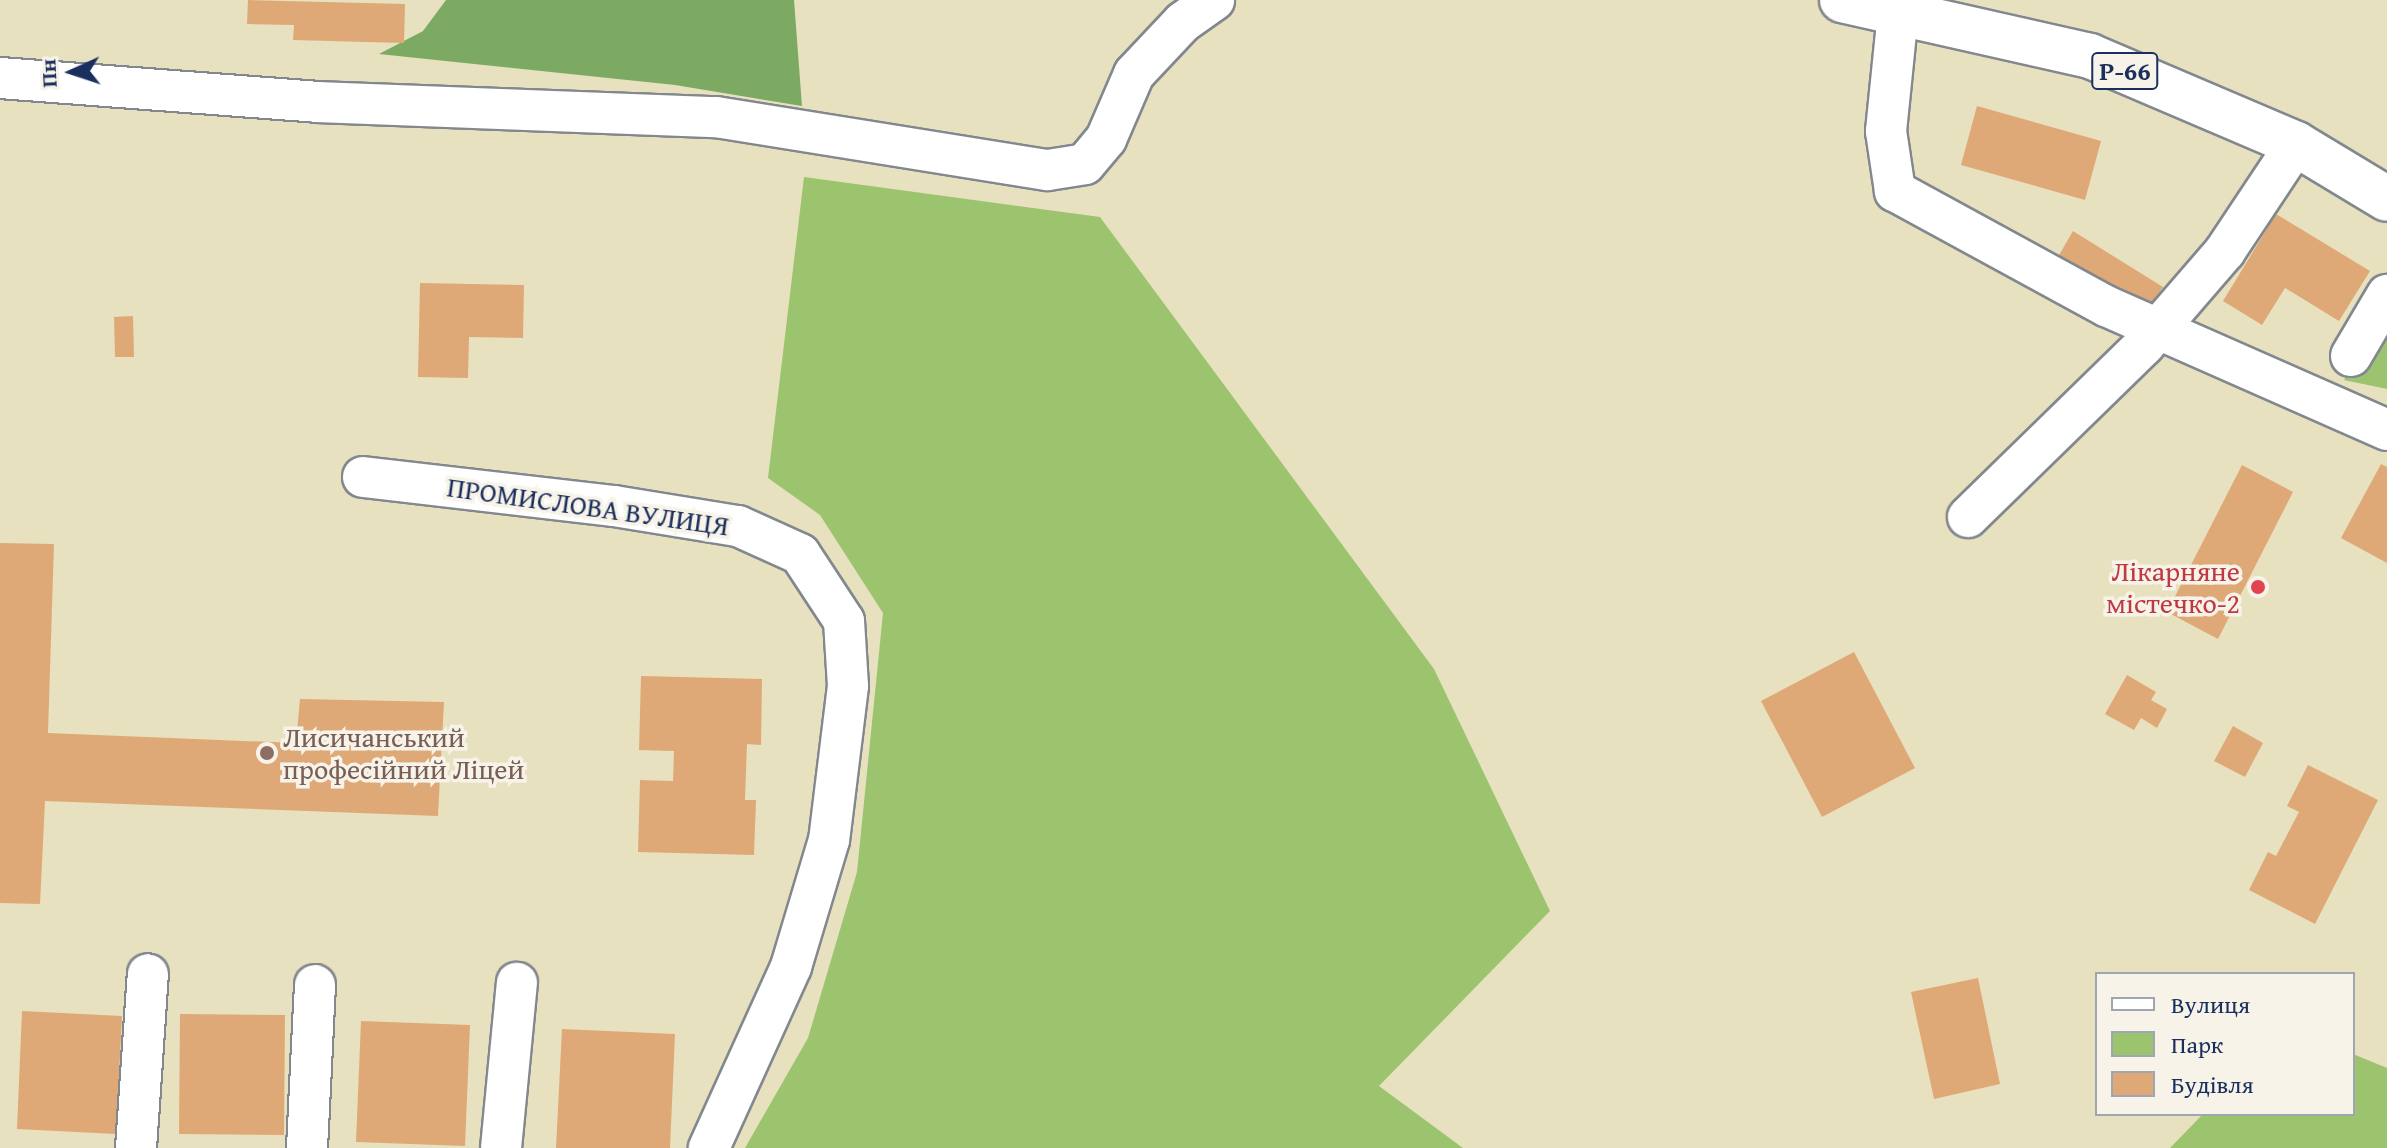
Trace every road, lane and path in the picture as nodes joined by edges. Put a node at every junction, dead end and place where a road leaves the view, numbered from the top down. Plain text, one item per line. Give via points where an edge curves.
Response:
1 (1214, 0) edge
2 (1842, 0) edge
3 (1898, 13) junction
4 (0, 78) edge
5 (2296, 144) junction
6 (2387, 199) edge
7 (2387, 295) edge
8 (2351, 356) dead end
9 (2387, 430) edge
10 (363, 477) dead end
11 (1968, 517) dead end
12 (148, 974) dead end
13 (517, 983) dead end
14 (315, 985) dead end
15 (136, 1148) edge
16 (307, 1148) edge
17 (501, 1148) edge
18 (709, 1148) edge

1 - 4 street via 1183,22 1134,74 1106,139 1085,164 1048,170 716,117 317,102
2 - 3 main road, Р-66
3 - 5 main road, Р-66 via 2090,56
3 - 9 street via 1886,131 1895,191 2106,306
5 - 6 main road, Р-66
5 - 11 street via 2225,251 2144,345
7 - 8 street
10 - 18 street, ПРОМИСЛОВА ВУЛИЦЯ via 738,526 800,554 844,621 848,686 829,840 791,967
12 - 15 street
13 - 17 street
14 - 16 street

